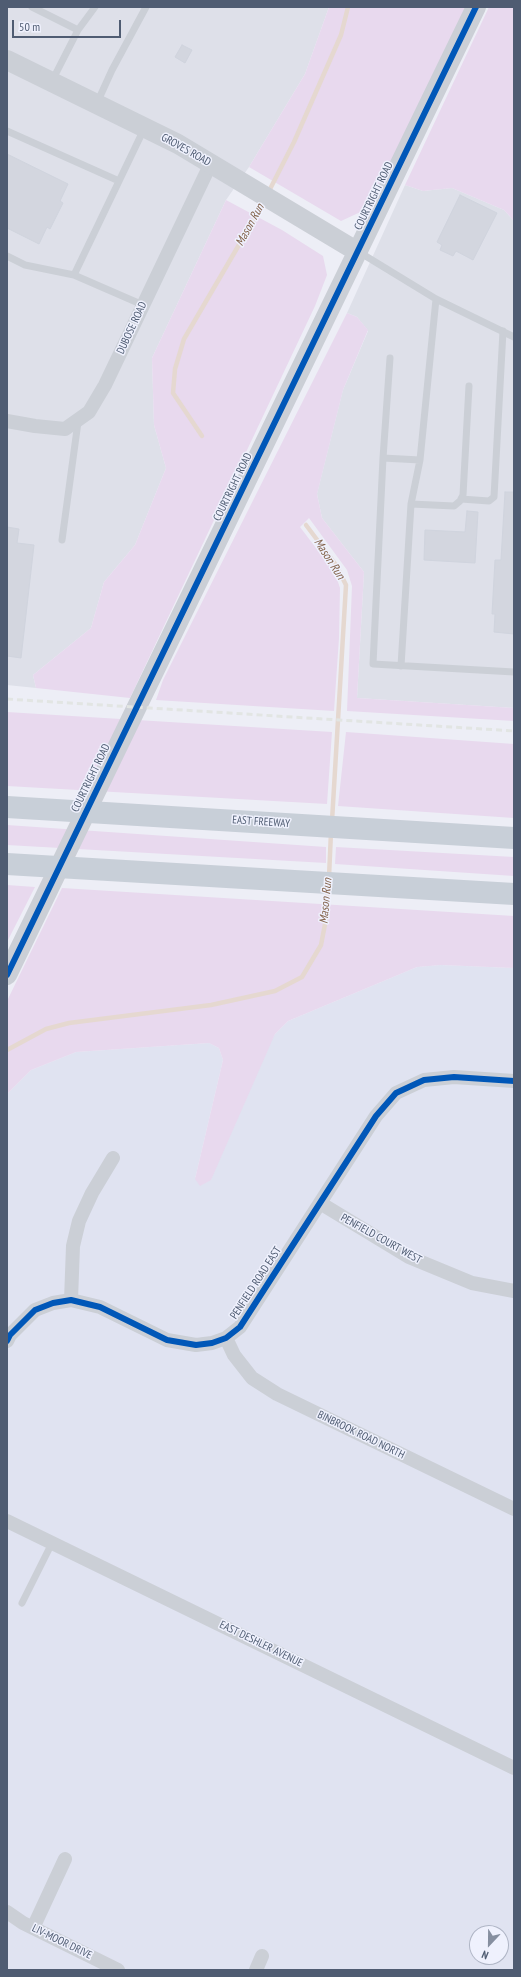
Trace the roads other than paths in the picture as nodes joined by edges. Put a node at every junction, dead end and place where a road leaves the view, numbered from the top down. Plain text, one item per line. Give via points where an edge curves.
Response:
1 (32, 7) edge
2 (96, 7) edge
3 (146, 7) edge
4 (476, 7) edge
5 (78, 30) junction
6 (7, 60) edge
7 (52, 82) junction
8 (97, 103) junction
9 (145, 127) junction
10 (7, 131) edge
11 (211, 163) junction
12 (119, 181) junction
13 (358, 252) junction
14 (7, 256) edge
15 (74, 275) junction
16 (436, 299) junction
17 (143, 305) junction
18 (503, 331) junction
19 (514, 336) edge
20 (390, 358) dead end
21 (469, 386) dead end
22 (7, 421) edge
23 (78, 422) junction
24 (383, 458) junction
25 (420, 460) junction
26 (461, 500) junction
27 (411, 504) junction
28 (62, 540) dead end
29 (401, 666) junction
30 (514, 672) edge
31 (7, 807) edge
32 (514, 838) edge
33 (7, 864) edge
34 (514, 894) edge
35 (7, 975) edge
36 (514, 1081) edge
37 (113, 1158) dead end
38 (320, 1203) junction
39 (514, 1291) edge
40 (70, 1300) junction
41 (226, 1338) junction
42 (7, 1341) edge
43 (514, 1509) edge
44 (7, 1521) edge
45 (52, 1544) junction
46 (22, 1603) dead end
47 (514, 1768) edge
48 (65, 1859) dead end
49 (7, 1912) edge
50 (33, 1928) junction
51 (262, 1956) dead end
52 (118, 1970) edge
53 (256, 1970) edge

1 - 5 lane
2 - 5 lane
3 - 8 lane
4 - 13 street, COURTRIGHT ROAD
5 - 7 lane
6 - 7 street, GROVES ROAD
7 - 8 street, GROVES ROAD
8 - 9 street, GROVES ROAD
9 - 11 street, GROVES ROAD
9 - 12 lane
10 - 12 lane
11 - 13 street, GROVES ROAD
11 - 17 street, DUBOSE ROAD
12 - 15 lane
13 - 16 lane
13 - 35 street, COURTRIGHT ROAD
14 - 15 lane via 25,265
15 - 17 lane
16 - 18 lane
16 - 25 lane
17 - 23 street, DUBOSE ROAD via 90,412
18 - 19 lane
18 - 26 lane via 494,497 489,501
20 - 24 lane
21 - 26 lane
22 - 23 street, DUBOSE ROAD via 65,428
23 - 28 lane
24 - 25 lane
24 - 29 lane via 373,664
25 - 27 lane
26 - 27 lane via 454,506
27 - 29 lane
29 - 30 lane
31 - 32 highway, EAST FREEWAY
33 - 34 highway
36 - 38 street, PENFIELD ROAD EAST via 454,1077 424,1080 396,1093 376,1116
37 - 40 street via 79,1221 73,1246
38 - 39 street, PENFIELD COURT WEST via 409,1257 472,1282
38 - 41 street, PENFIELD ROAD EAST via 240,1327
40 - 41 street, PENFIELD ROAD EAST via 100,1307 166,1340 196,1345
40 - 42 street, PENFIELD ROAD EAST via 36,1310
41 - 43 street, BINBROOK ROAD NORTH via 234,1355 252,1378 277,1394
44 - 45 street, EAST DESHLER AVENUE
45 - 46 lane
45 - 47 street, EAST DESHLER AVENUE
48 - 50 street
49 - 50 street, LIV-MOOR DRIVE
50 - 52 street, LIV-MOOR DRIVE
51 - 53 street

